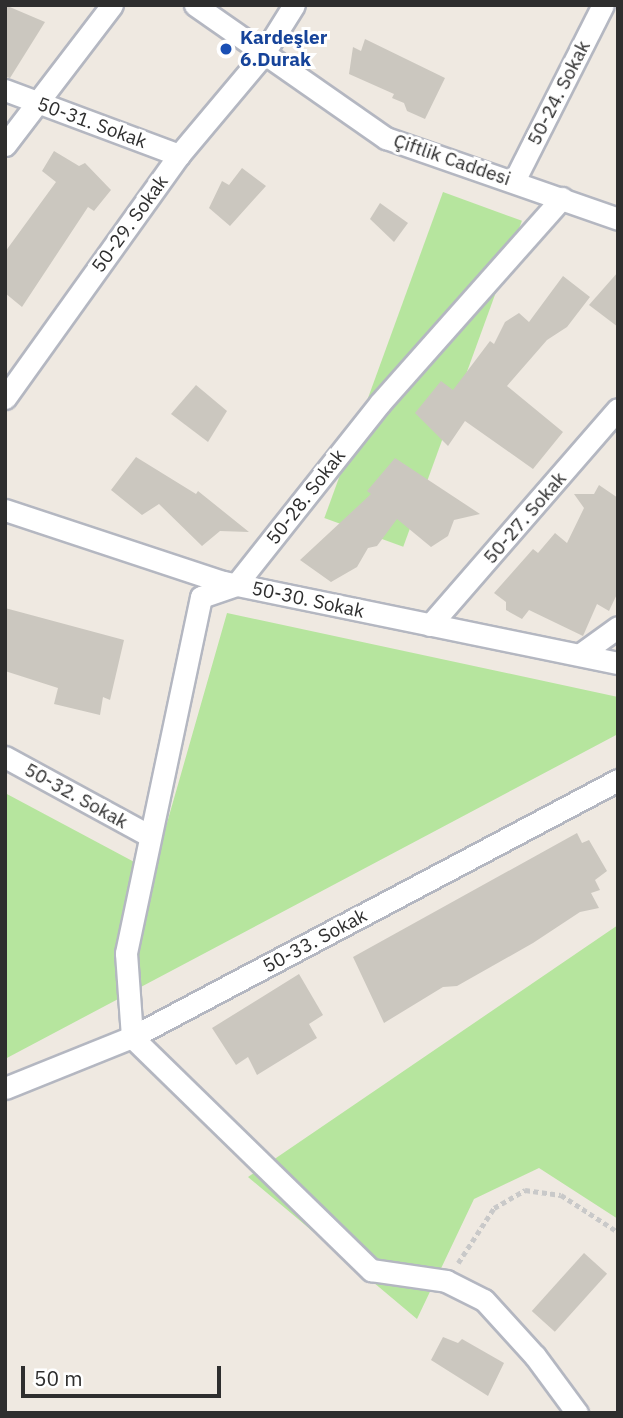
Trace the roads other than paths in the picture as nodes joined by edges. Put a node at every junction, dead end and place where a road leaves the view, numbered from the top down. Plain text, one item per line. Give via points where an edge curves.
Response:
1 (112, 5) edge
2 (195, 5) edge
3 (294, 5) edge
4 (603, 5) edge
5 (262, 56) junction
6 (5, 90) edge
7 (37, 104) junction
8 (5, 145) edge
9 (179, 155) junction
10 (514, 181) junction
11 (562, 198) junction
12 (618, 219) edge
13 (5, 398) edge
14 (618, 409) edge
15 (5, 510) edge
16 (236, 585) junction
17 (430, 625) junction
18 (618, 627) edge
19 (582, 653) junction
20 (618, 663) edge
21 (5, 757) edge
22 (618, 780) edge
23 (148, 835) junction
24 (132, 1037) junction
25 (5, 1088) edge
26 (577, 1413) edge

1 - 7 street
2 - 5 street, Çiftlik Caddesi
3 - 5 street, 50-29. Sokak
4 - 10 street, 50-24. Sokak
5 - 9 street, 50-29. Sokak
5 - 10 street, Çiftlik Caddesi via 386,138
6 - 7 street, 50-31. Sokak
7 - 8 street
7 - 9 street, 50-31. Sokak
9 - 13 street, 50-29. Sokak
10 - 11 street, Çiftlik Caddesi
11 - 12 street, Çiftlik Caddesi
11 - 16 street, 50-28. Sokak via 380,403
14 - 17 street, 50-27. Sokak
15 - 16 street, 50-30. Sokak
16 - 17 street, 50-30. Sokak
16 - 23 street via 201,597
17 - 19 street, 50-30. Sokak
18 - 19 street
19 - 20 street, 50-30. Sokak
21 - 23 street, 50-32. Sokak
22 - 24 street, 50-33. Sokak
23 - 24 street via 127,953
24 - 25 street, 50-33. Sokak
24 - 26 street via 371,1270 446,1281 484,1300 535,1356

